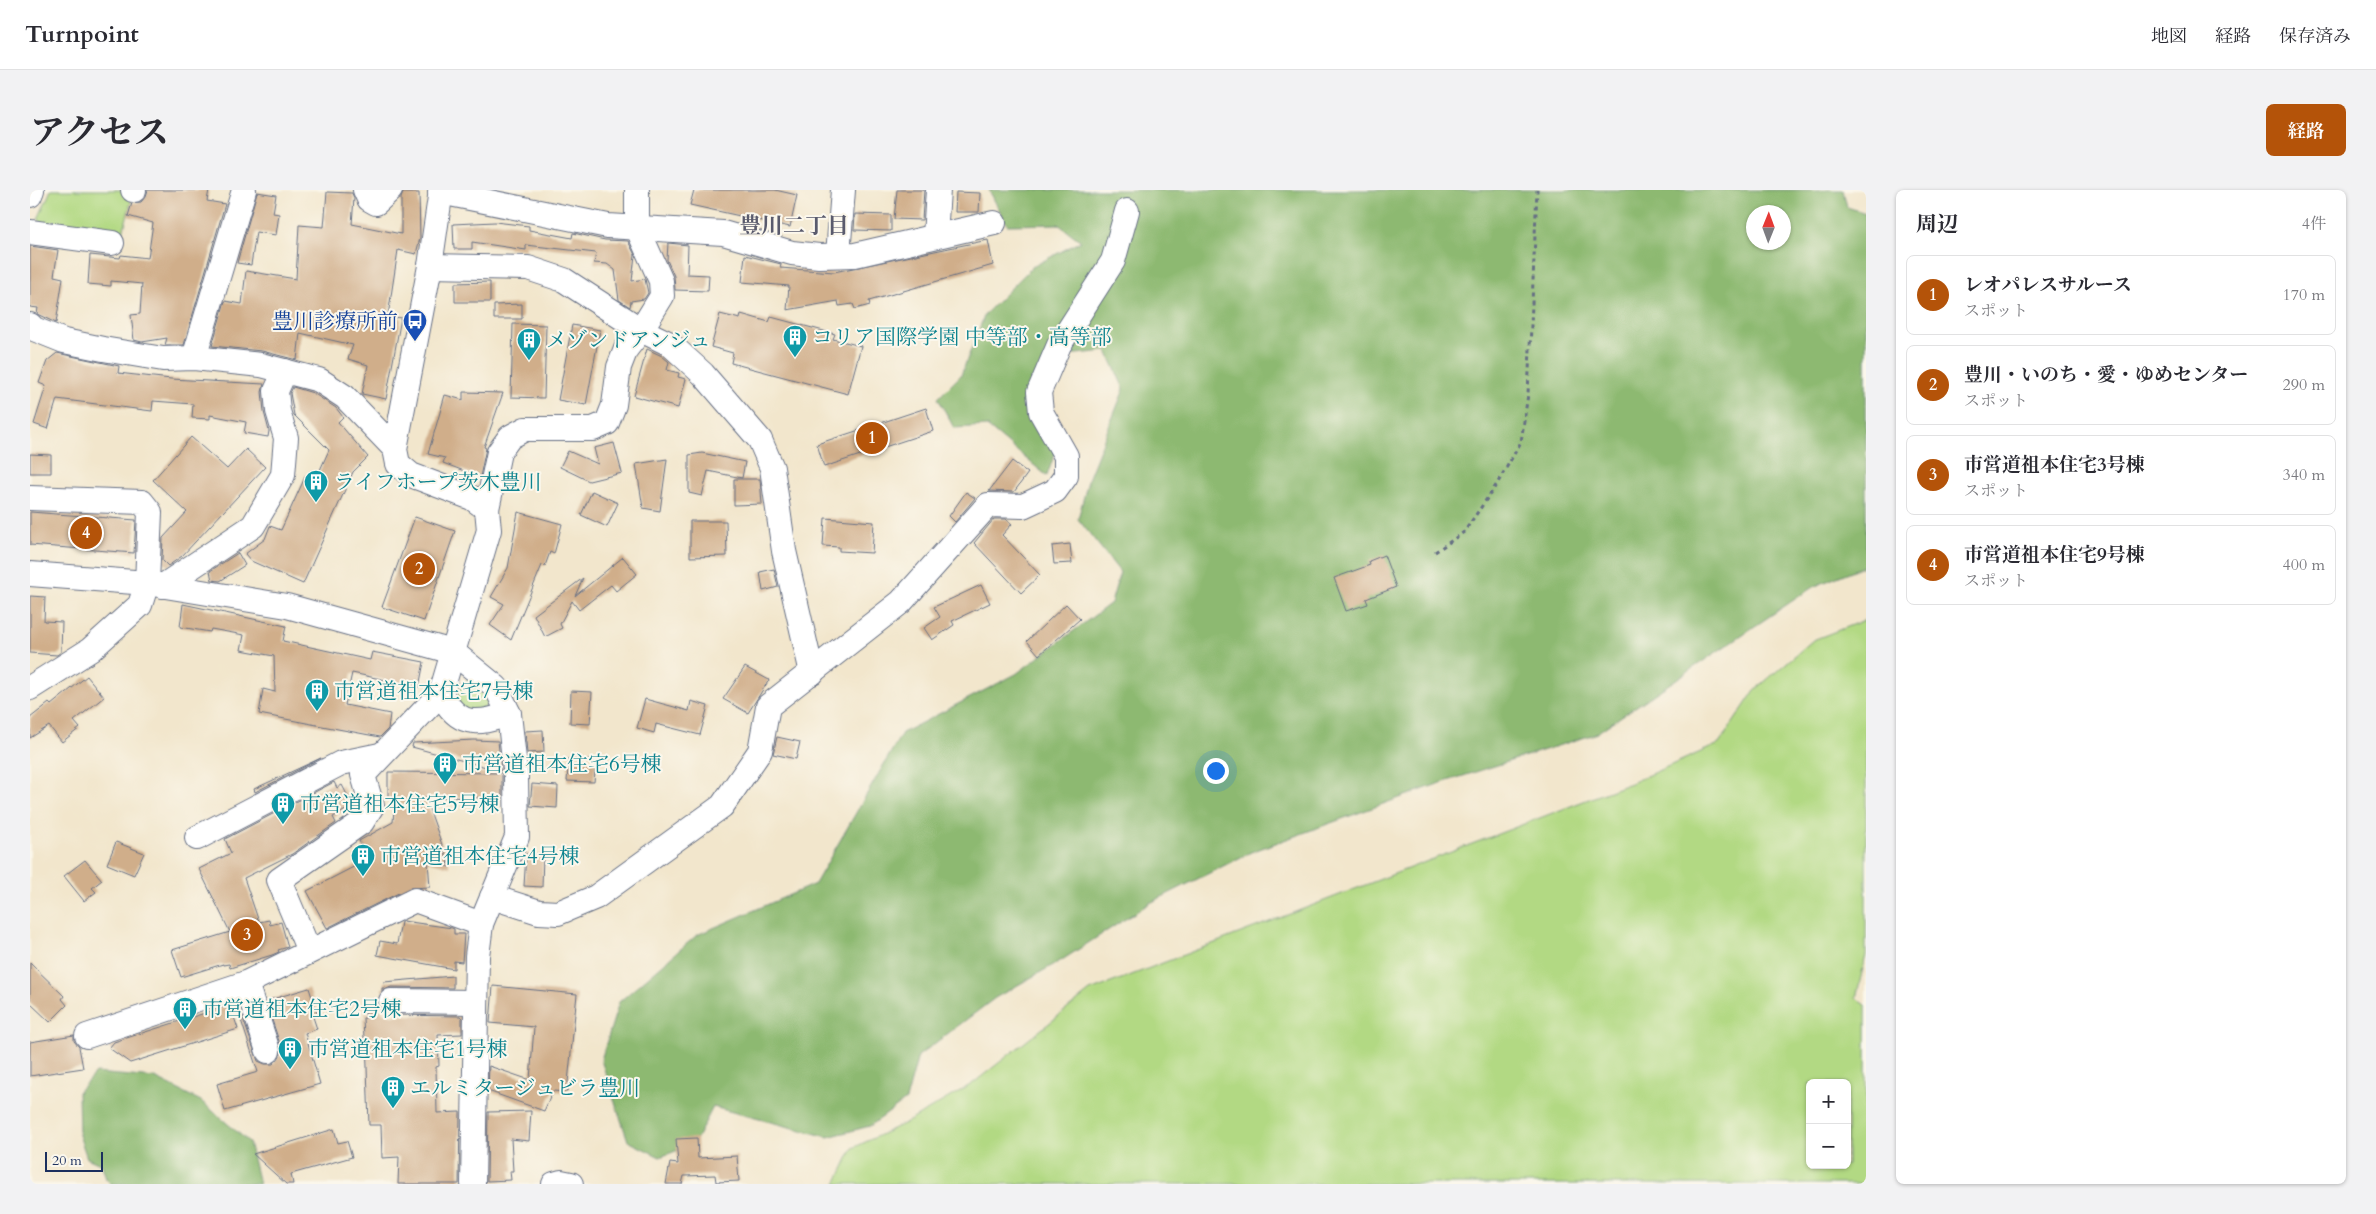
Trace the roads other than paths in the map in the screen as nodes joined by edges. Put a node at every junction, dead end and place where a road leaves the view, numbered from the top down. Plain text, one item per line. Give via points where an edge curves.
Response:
1 (32, 190) edge
2 (244, 190) edge
3 (365, 190) edge
4 (390, 190) edge
5 (637, 190) edge
6 (843, 190) edge
7 (938, 190) edge
8 (440, 191) edge
9 (30, 195) edge
10 (1127, 211) dead end
11 (994, 223) dead end
12 (637, 227) junction
13 (30, 232) edge
14 (935, 236) junction
15 (112, 243) dead end
16 (838, 255) junction
17 (430, 266) junction
18 (30, 324) edge
19 (641, 330) junction
20 (194, 358) junction
21 (285, 371) junction
22 (395, 449) junction
23 (30, 498) edge
24 (487, 509) junction
25 (30, 574) edge
26 (155, 584) junction
27 (453, 652) junction
28 (812, 673) junction
29 (30, 688) edge
30 (441, 693) junction
31 (509, 714) junction
32 (380, 755) junction
33 (197, 838) dead end
34 (492, 897) junction
35 (481, 924) junction
36 (309, 951) junction
37 (246, 983) junction
38 (391, 1001) dead end
39 (476, 1002) junction
40 (87, 1036) dead end
41 (268, 1051) dead end
42 (473, 1184) edge
43 (554, 1184) edge
44 (571, 1184) edge

1 - 9 street
2 - 20 street
3 - 4 street via 369,199 376,203
5 - 12 street
6 - 16 street
7 - 14 street
8 - 12 street via 608,226
8 - 17 street
10 - 28 street via 1113,261 1059,345 1038,392 1041,412 1066,456 1066,476 1055,491 1023,506 988,505 901,602
11 - 14 street
12 - 16 street via 723,233 792,253
12 - 19 street via 661,281 662,296
13 - 15 street
14 - 16 street via 855,255
17 - 19 street via 528,268 564,280
17 - 22 street
18 - 20 street via 34,329 64,341 164,359
19 - 24 street via 626,348 619,367 614,405 607,423 593,430 526,429 510,437 499,452
19 - 28 street via 670,344 703,374 760,440 772,468 784,551
20 - 21 street via 261,365
21 - 22 street via 319,380 345,397
21 - 26 street via 276,391 286,438 283,475 253,526
22 - 24 street via 398,464 411,475 472,498
23 - 26 street via 142,502 150,512
24 - 27 street via 489,530
25 - 26 street
26 - 27 street via 287,606
26 - 29 street via 140,605 90,650
27 - 30 street
27 - 31 street via 496,687
28 - 34 street via 768,706 760,751 722,806 596,897 558,913 539,912
30 - 31 street via 457,717 473,722
30 - 32 street
31 - 34 street via 516,777 516,837
32 - 33 street via 342,763
32 - 36 street via 363,775 372,806 362,822 280,880
34 - 35 street
35 - 36 street via 415,900
35 - 39 street via 476,956
36 - 37 street
37 - 40 street
37 - 41 street
38 - 39 street
39 - 42 street
43 - 44 street

